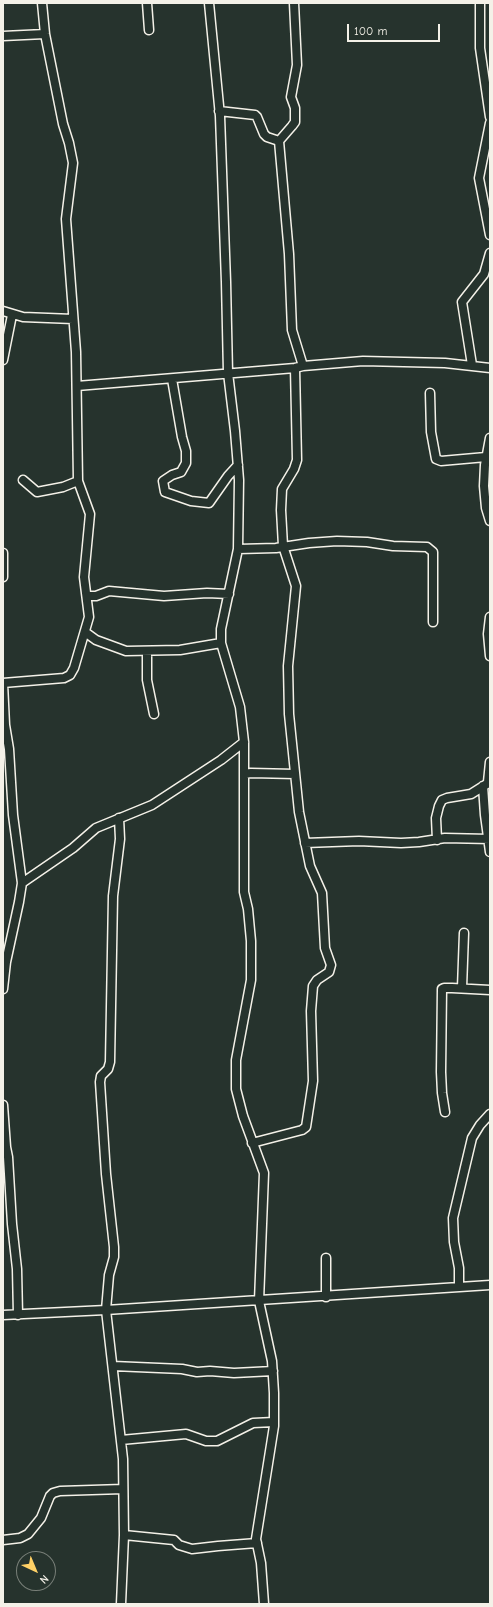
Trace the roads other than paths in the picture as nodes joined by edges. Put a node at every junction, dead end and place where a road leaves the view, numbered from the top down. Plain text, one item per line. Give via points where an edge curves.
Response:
1 (42, 3) edge
2 (147, 3) edge
3 (209, 3) edge
4 (294, 3) edge
5 (480, 3) edge
6 (149, 30) dead end
7 (45, 34) junction
8 (3, 36) edge
9 (219, 111) junction
10 (490, 116) edge
11 (490, 123) edge
12 (280, 141) junction
13 (490, 235) edge
14 (490, 253) edge
15 (3, 311) edge
16 (12, 315) junction
17 (73, 319) junction
18 (3, 360) edge
19 (472, 365) junction
20 (299, 367) junction
21 (490, 368) edge
22 (228, 373) junction
23 (172, 379) junction
24 (77, 386) junction
25 (430, 393) dead end
26 (490, 438) edge
27 (486, 457) junction
28 (238, 465) junction
29 (23, 480) dead end
30 (78, 480) junction
31 (490, 521) edge
32 (283, 546) junction
33 (238, 549) junction
34 (3, 553) edge
35 (3, 577) edge
36 (228, 594) junction
37 (86, 596) junction
38 (490, 617) edge
39 (433, 622) dead end
40 (85, 632) junction
41 (221, 643) junction
42 (146, 652) junction
43 (490, 656) edge
44 (3, 683) edge
45 (154, 714) dead end
46 (244, 742) junction
47 (490, 762) edge
48 (244, 774) junction
49 (295, 774) junction
50 (487, 783) edge
51 (118, 818) junction
52 (489, 839) edge
53 (437, 840) junction
54 (305, 843) junction
55 (490, 852) edge
56 (22, 883) junction
57 (464, 933) dead end
58 (6, 948) edge
59 (462, 988) junction
60 (3, 989) edge
61 (490, 990) edge
62 (3, 1105) edge
63 (445, 1112) dead end
64 (490, 1114) edge
65 (252, 1143) junction
66 (4, 1147) edge
67 (326, 1258) dead end
68 (490, 1285) edge
69 (460, 1286) junction
70 (326, 1297) junction
71 (259, 1301) junction
72 (106, 1310) junction
73 (3, 1315) edge
74 (18, 1315) junction
75 (114, 1366) junction
76 (273, 1371) junction
77 (274, 1422) junction
78 (121, 1440) junction
79 (123, 1489) junction
80 (124, 1535) junction
81 (3, 1540) edge
82 (257, 1543) junction
83 (121, 1604) edge
84 (264, 1604) edge

1 - 7 street
2 - 6 street
3 - 9 street
4 - 12 street via 297,65 291,97 295,108 295,122
5 - 10 street via 480,48
7 - 8 street
7 - 17 street via 73,162 66,220
9 - 12 street via 255,115 264,134
9 - 22 street
11 - 13 street via 479,178
12 - 20 street via 292,330
14 - 19 street via 484,274 462,302
15 - 16 street
16 - 17 street
16 - 18 street
17 - 24 street
19 - 20 street via 363,360
19 - 21 street
20 - 22 street
20 - 32 street via 297,455 294,469 282,489
22 - 23 street
22 - 28 street
23 - 24 street
23 - 28 street via 186,463 181,472 163,481 165,492 191,501 209,503
24 - 30 street
25 - 27 street via 431,432 436,459 441,461
26 - 27 street
27 - 31 street via 484,486
28 - 33 street
29 - 30 street via 37,492 63,487
30 - 37 street via 90,514 84,577
32 - 33 street
32 - 39 street via 337,541 431,548 434,558
32 - 49 street via 296,586 288,666 289,714
33 - 36 street
34 - 35 street
36 - 37 street via 164,596 109,591 96,596
36 - 41 street
37 - 40 street via 89,617
38 - 43 street
40 - 42 street via 96,640 126,651
40 - 44 street via 70,675 64,678
41 - 42 street via 180,650
41 - 46 street via 240,707
42 - 45 street via 147,680
44 - 56 street via 13,815
46 - 48 street
46 - 51 street via 152,805
47 - 50 street
48 - 49 street
48 - 65 street via 244,892 249,922 251,980 236,1060 236,1089
49 - 54 street
50 - 52 street
50 - 53 street via 471,794 442,800 436,818
51 - 56 street via 96,828 73,848
51 - 72 street via 120,839 112,896 110,1062 100,1082 114,1247
52 - 53 street
52 - 55 street
53 - 54 street via 401,843
54 - 65 street via 310,866 322,893 325,948 331,965 329,972 313,986 313,1081 306,1127
56 - 58 street
57 - 59 street
58 - 60 street
59 - 61 street
59 - 63 street via 444,988 441,992 441,1072
62 - 66 street
64 - 69 street via 472,1138 453,1218
65 - 71 street via 265,1180
66 - 74 street via 8,1157
67 - 70 street
68 - 69 street
69 - 70 street
70 - 71 street
71 - 72 street
71 - 76 street
72 - 74 street
72 - 75 street
73 - 74 street
75 - 76 street via 197,1372
75 - 78 street
76 - 77 street
77 - 78 street via 254,1424 217,1440 206,1441 186,1434
77 - 82 street
78 - 79 street
79 - 80 street
79 - 81 street via 53,1493 41,1518 28,1534 20,1538
80 - 82 street via 174,1540 192,1549
80 - 83 street
82 - 84 street

